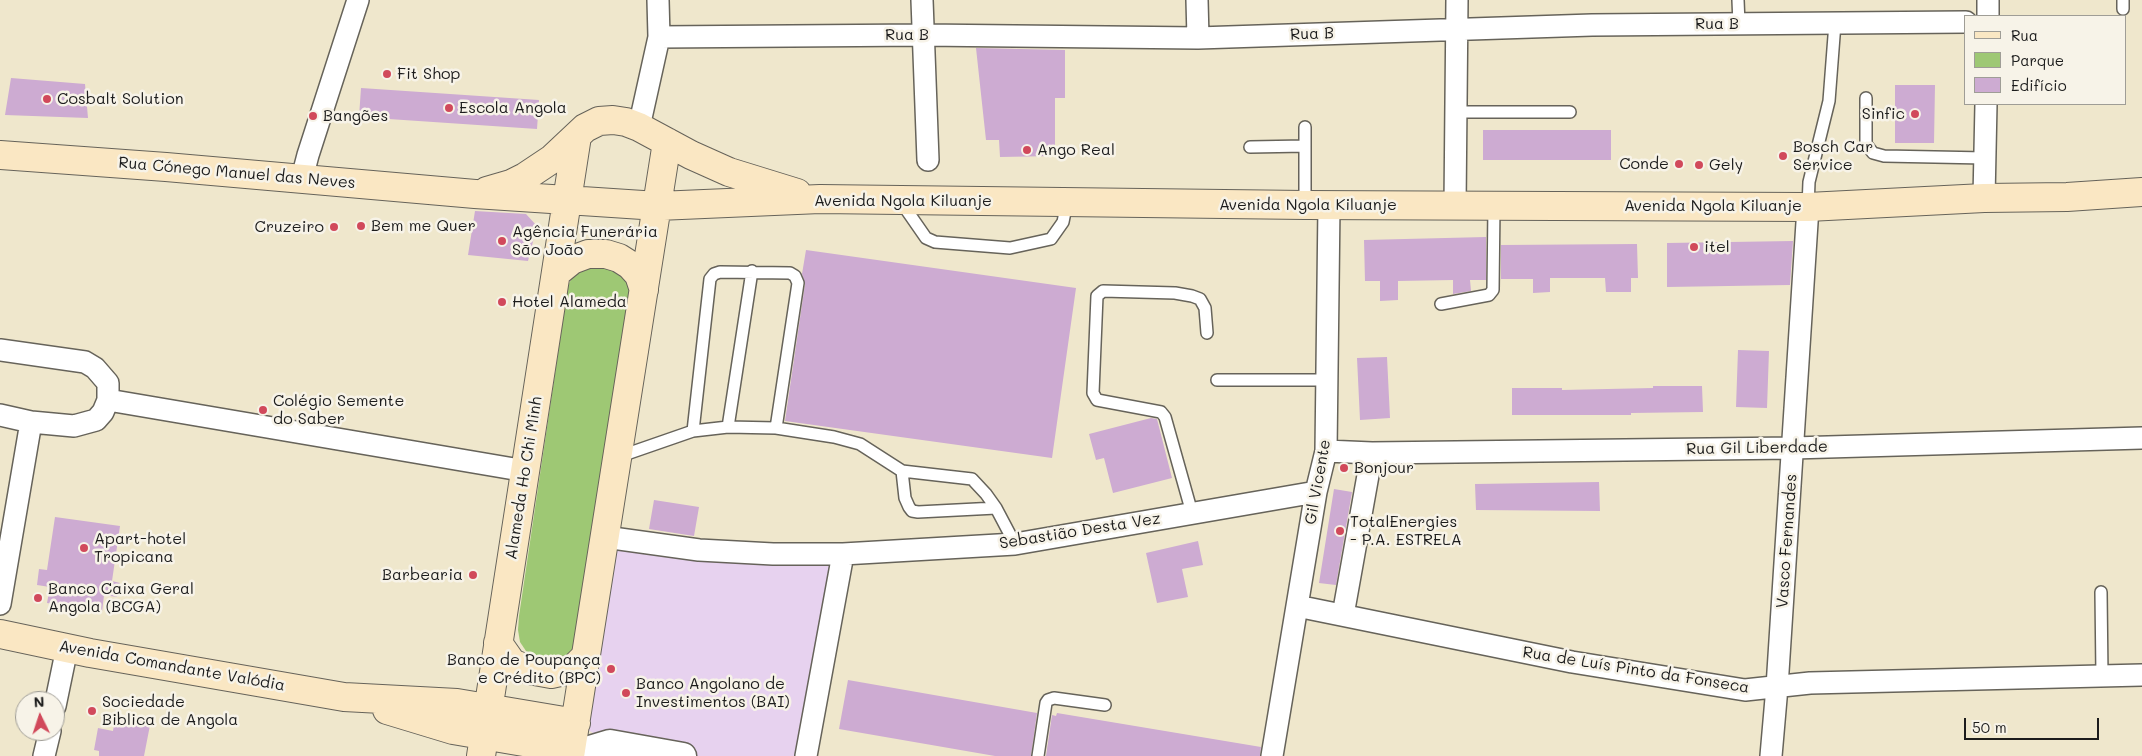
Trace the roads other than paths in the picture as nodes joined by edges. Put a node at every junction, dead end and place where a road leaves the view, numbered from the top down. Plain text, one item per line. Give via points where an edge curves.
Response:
1 (358, 0) edge
2 (658, 0) edge
3 (922, 0) edge
4 (1197, 0) edge
5 (1457, 0) edge
6 (1738, 0) edge
7 (1988, 0) edge
8 (1988, 15) edge
9 (1964, 22) edge
10 (1835, 23) junction
11 (1739, 24) junction
12 (1458, 29) junction
13 (923, 35) junction
14 (658, 37) junction
15 (1198, 38) junction
16 (1866, 98) dead end
17 (1986, 105) edge
18 (1456, 112) junction
19 (1570, 112) dead end
20 (639, 127) junction
21 (1304, 127) dead end
22 (577, 136) junction
23 (667, 142) junction
24 (1305, 146) junction
25 (1250, 147) dead end
26 (0, 155) edge
27 (1985, 158) junction
28 (928, 160) dead end
29 (302, 178) junction
30 (2142, 192) edge
31 (475, 194) junction
32 (1984, 198) junction
33 (820, 199) junction
34 (566, 200) junction
35 (900, 200) junction
36 (1067, 202) junction
37 (1317, 205) junction
38 (658, 206) junction
39 (1455, 206) junction
40 (1494, 206) junction
41 (1808, 207) junction
42 (752, 271) junction
43 (556, 273) junction
44 (644, 290) junction
45 (1441, 304) dead end
46 (1207, 333) dead end
47 (0, 350) edge
48 (1217, 380) dead end
49 (1327, 380) junction
50 (108, 400) junction
51 (0, 415) edge
52 (31, 422) junction
53 (728, 426) junction
54 (776, 428) junction
55 (693, 431) junction
56 (2142, 438) edge
57 (1793, 448) junction
58 (1326, 451) junction
59 (1372, 452) junction
60 (618, 457) junction
61 (526, 471) junction
62 (902, 471) junction
63 (1316, 492) junction
64 (996, 508) junction
65 (1192, 513) junction
66 (605, 537) junction
67 (1015, 544) junction
68 (843, 554) junction
69 (2101, 592) dead end
70 (0, 604) edge
71 (1297, 606) junction
72 (1343, 615) junction
73 (0, 634) edge
74 (498, 643) junction
75 (67, 648) junction
76 (586, 657) junction
77 (2142, 674) edge
78 (2102, 676) junction
79 (1777, 687) junction
80 (58, 691) edge
81 (344, 697) junction
82 (1105, 705) dead end
83 (488, 708) junction
84 (576, 723) junction
85 (48, 741) edge
86 (610, 744) junction
87 (482, 746) edge
88 (571, 753) edge
89 (44, 756) edge
90 (682, 756) edge
91 (806, 756) edge
92 (1038, 756) edge
93 (1272, 756) edge
94 (1771, 756) edge

1 - 29 street
2 - 14 street
3 - 13 street
4 - 15 street
5 - 12 street
6 - 11 lane
7 - 8 street
9 - 10 street, Rua B
10 - 11 street, Rua B
10 - 41 lane via 1829,101 1808,182
11 - 12 street, Rua B
12 - 15 street, Rua B
12 - 18 street
13 - 14 street, Rua B
13 - 15 street, Rua B
13 - 28 street
14 - 20 street
16 - 27 lane via 1866,144 1873,153 1884,156
17 - 27 street
18 - 19 lane
18 - 39 street
20 - 22 main road via 626,122 599,122
20 - 23 main road
21 - 24 lane
22 - 31 main road via 552,159 525,177
22 - 34 main road, Alameda Ho Chi Minh
23 - 33 main road via 730,172
23 - 38 main road
24 - 25 lane
24 - 37 lane
26 - 29 main road, Rua Cónego Manuel das Neves
27 - 32 street
29 - 31 main road, Rua Cónego Manuel das Neves
30 - 32 main road, Avenida Ngola Kiluanje
31 - 34 main road, Avenida Ngola Kiluanje
32 - 41 main road, Avenida Ngola Kiluanje
33 - 35 main road, Avenida Ngola Kiluanje
33 - 38 main road, Avenida Ngola Kiluanje
34 - 38 main road, Avenida Ngola Kiluanje
34 - 43 main road, Alameda Ho Chi Minh
35 - 36 main road, Avenida Ngola Kiluanje
35 - 36 lane via 926,238 935,242 1010,248 1051,239 1063,222
36 - 37 main road, Avenida Ngola Kiluanje
37 - 39 main road, Avenida Ngola Kiluanje
37 - 49 street, Gil Vicente
38 - 44 main road
39 - 40 main road, Avenida Ngola Kiluanje
40 - 41 main road, Avenida Ngola Kiluanje
40 - 45 lane via 1493,290 1489,295
41 - 57 street, Vasco Fernandes
42 - 53 lane
42 - 54 lane via 790,273 798,283
42 - 55 lane via 720,272 710,278
43 - 44 main road via 572,260 588,254 606,254 630,265 639,275
43 - 61 main road, Alameda Ho Chi Minh
44 - 60 main road
46 - 65 lane via 1205,308 1200,299 1192,296 1103,291 1097,296 1093,393 1097,400 1161,412
47 - 50 street via 85,362 108,383
48 - 49 lane
49 - 58 street, Gil Vicente
50 - 52 street via 96,420 86,423 74,426
50 - 61 street
51 - 52 street
52 - 70 street
53 - 54 lane
53 - 55 lane
54 - 62 lane via 860,444
55 - 60 lane
56 - 57 street, Rua Gil Liberdade
57 - 59 street, Rua Gil Liberdade
57 - 79 street, Vasco Fernandes
58 - 59 street, Rua Gil Liberdade
58 - 63 street, Gil Vicente
59 - 72 street
60 - 66 main road
61 - 74 main road, Alameda Ho Chi Minh
62 - 64 lane via 972,479
62 - 64 lane via 906,498 912,511
63 - 65 street, Sebastião Desta Vez
63 - 71 street, Gil Vicente
64 - 67 lane
65 - 67 street, Sebastião Desta Vez
66 - 68 street, Sebastião Desta Vez via 699,550
66 - 76 main road
67 - 68 street, Sebastião Desta Vez
68 - 91 street
69 - 78 lane
71 - 72 street, Rua de Luís Pinto da Fonseca
71 - 93 street, Gil Vicente
72 - 79 street, Rua de Luís Pinto da Fonseca via 1572,662 1745,690
73 - 75 main road, Avenida Comandante Valódia
74 - 76 main road via 512,662 529,670 551,674 573,669
74 - 83 main road, Alameda Ho Chi Minh
75 - 80 street
75 - 81 main road, Avenida Comandante Valódia
76 - 84 main road
77 - 78 street, Rua de Luís Pinto da Fonseca
78 - 79 street, Rua de Luís Pinto da Fonseca via 1810,683
79 - 94 street, Vasco Fernandes
81 - 83 main road, Avenida Comandante Valódia via 458,703
81 - 87 main road, Avenida Comandante Valódia via 453,730
82 - 92 lane via 1054,698 1048,700
83 - 84 main road, Avenida Comandante Valódia
83 - 87 main road, Alameda Ho Chi Minh
84 - 86 street, Avenida Comandante Valódia
84 - 88 main road
85 - 89 street
86 - 88 street, Avenida Comandante Valódia
86 - 90 street, Avenida Comandante Valódia
87 - 88 main road, Avenida Comandante Valódia

